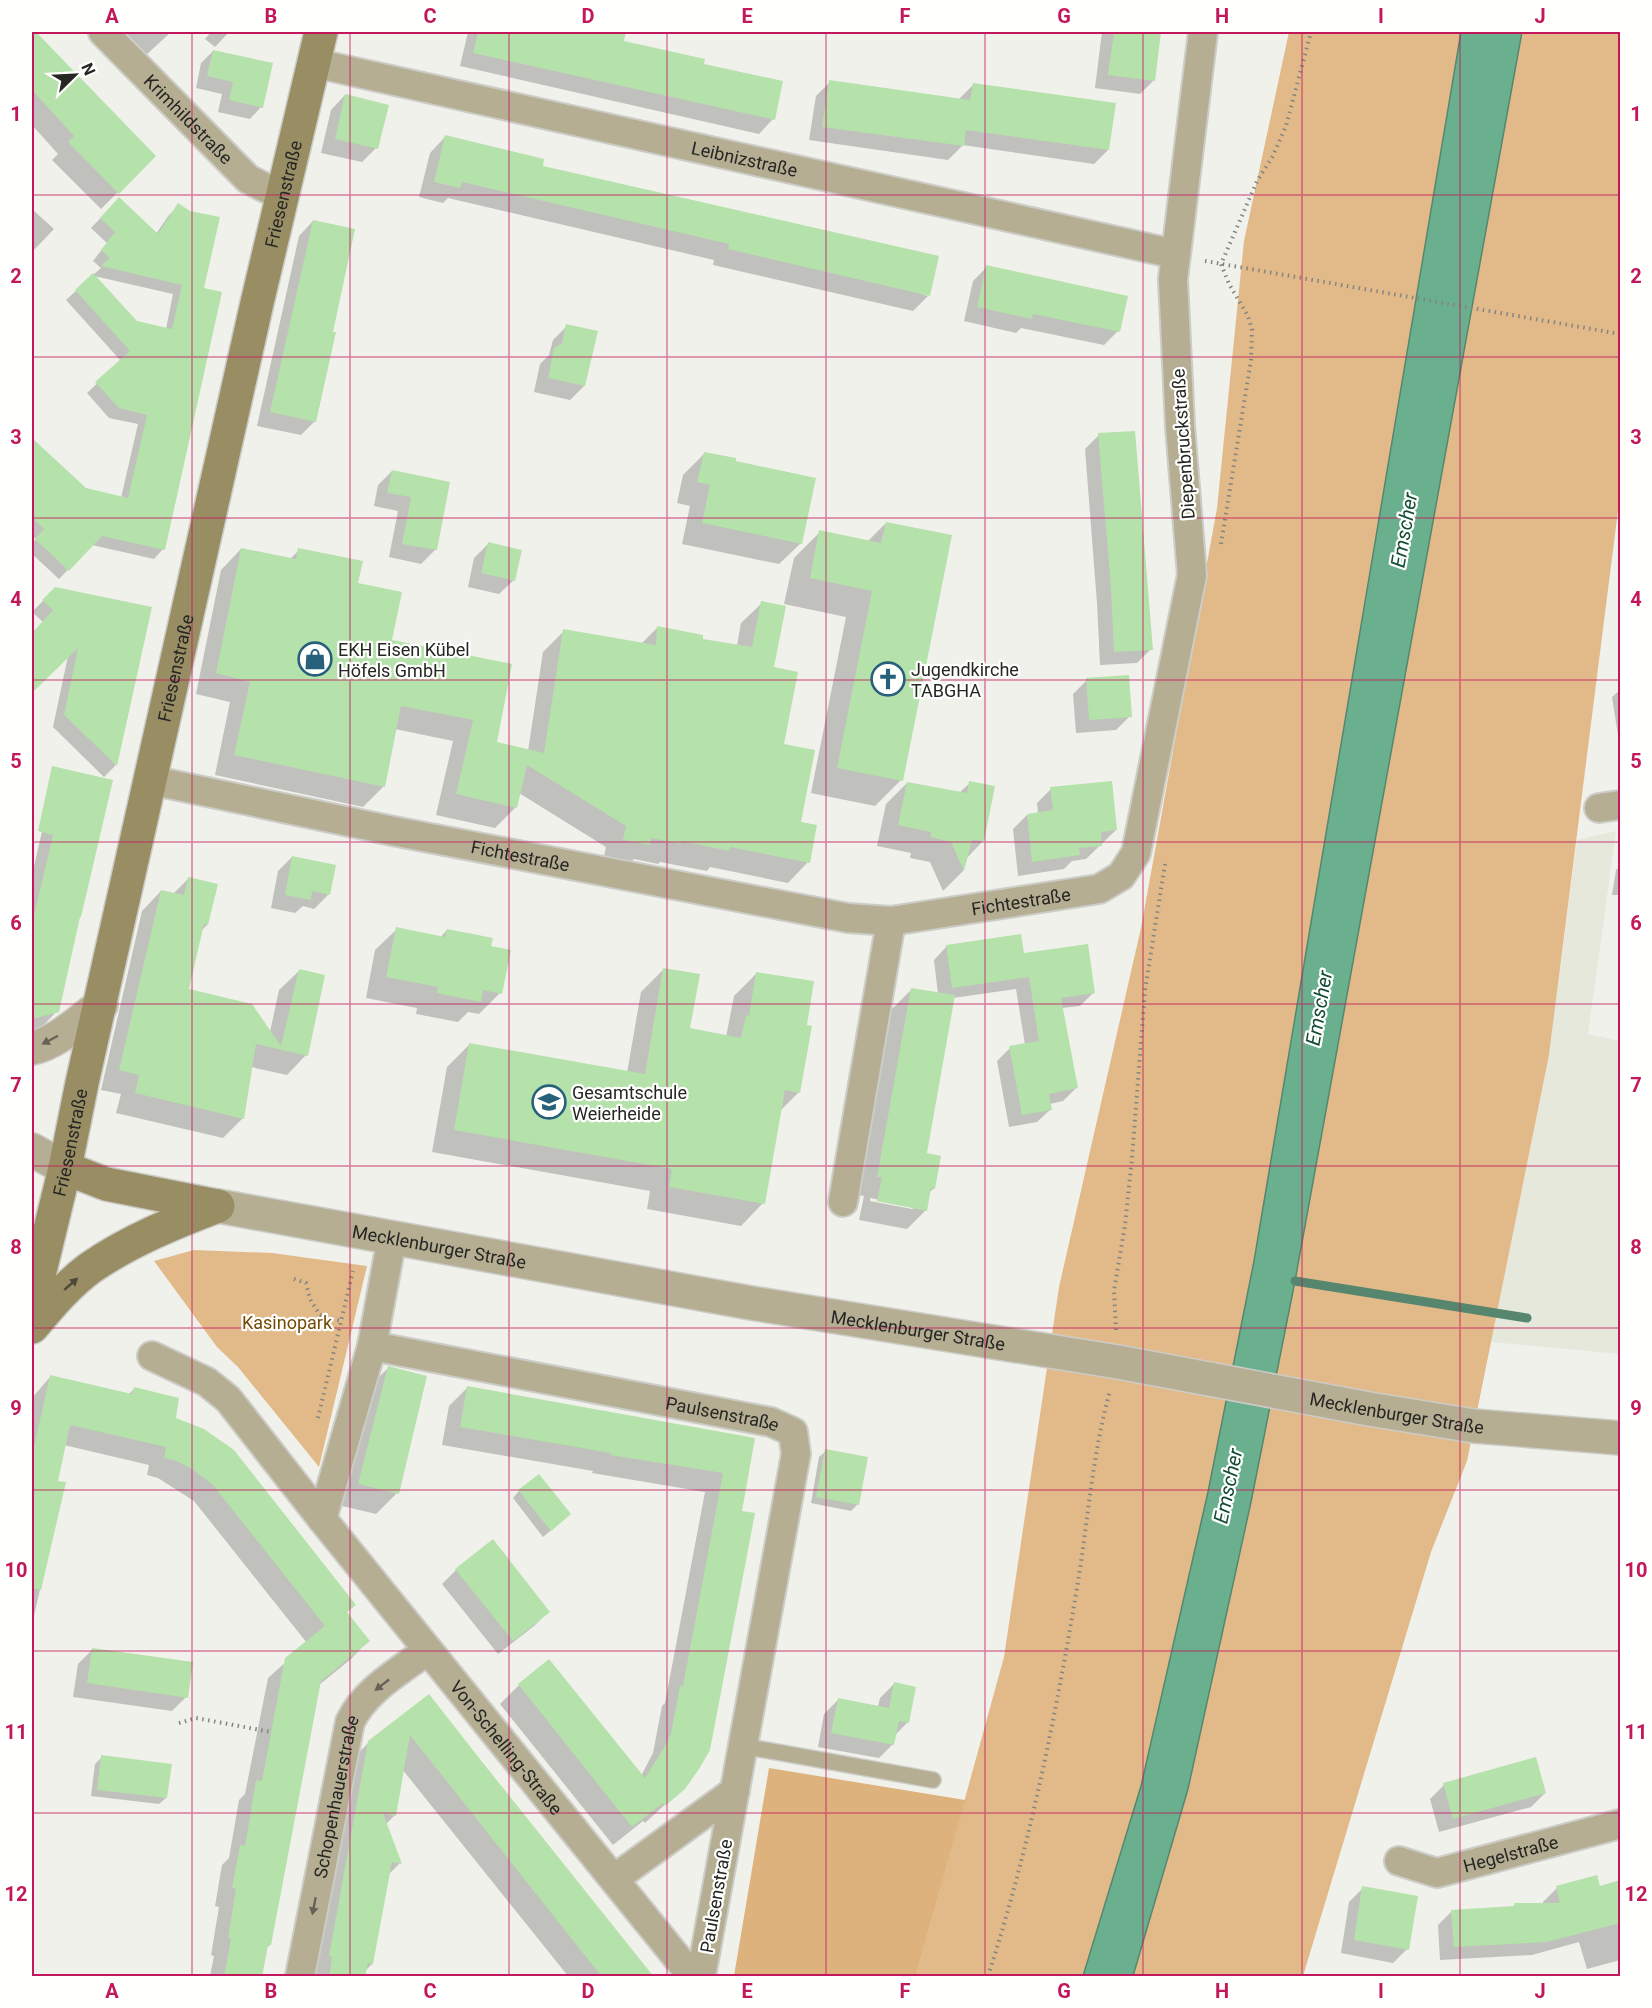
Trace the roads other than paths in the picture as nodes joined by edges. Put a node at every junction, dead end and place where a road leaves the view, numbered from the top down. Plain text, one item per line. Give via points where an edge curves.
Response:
1 (103, 32) edge
2 (321, 32) edge
3 (1203, 32) edge
4 (314, 63) junction
5 (282, 196) junction
6 (1175, 254) junction
7 (150, 780) junction
8 (1136, 853) joint
9 (891, 921) junction
10 (101, 1005) junction
11 (32, 1048) edge
12 (32, 1150) edge
13 (65, 1168) junction
14 (843, 1202) dead end
15 (218, 1206) junction
16 (392, 1238) junction
17 (32, 1304) edge
18 (32, 1327) edge
19 (372, 1346) junction
20 (152, 1356) dead end
21 (1620, 1438) edge
22 (322, 1519) junction
23 (428, 1650) junction
24 (743, 1746) junction
25 (933, 1780) dead end
26 (735, 1791) junction
27 (1620, 1824) edge
28 (1399, 1861) dead end
29 (614, 1878) junction
30 (300, 1977) edge
31 (692, 1977) edge
32 (701, 1977) edge

1 - 5 street, Krimhildstraße via 248,179
2 - 4 main road, Friesenstraße
3 - 6 street, Diepenbruckstraße
4 - 5 main road, Friesenstraße
4 - 6 street, Leibnizstraße
5 - 7 main road, Friesenstraße
6 - 8 street, Diepenbruckstraße via 1180,426 1192,575
7 - 9 street, Fichtestraße via 805,912
7 - 10 main road, Friesenstraße
8 - 9 street, Fichtestraße via 1121,876 1100,889
9 - 14 street
10 -> 11 street via 63,1033
10 - 13 main road, Friesenstraße
12 - 13 street
13 - 15 main road, Mecklenburger Straße via 106,1184
13 - 17 main road, Friesenstraße
15 - 16 street, Mecklenburger Straße
18 -> 15 main road via 62,1292 120,1248
16 - 19 street
16 - 21 street, Mecklenburger Straße via 1369,1409 1474,1426
19 - 22 street
19 - 24 street, Paulsenstraße via 771,1422 793,1432 796,1454
20 - 22 street, Von-Schelling-Straße via 207,1382 228,1399
22 - 23 street, Von-Schelling-Straße
23 - 29 street, Von-Schelling-Straße
23 -> 30 street, Schopenhauerstraße via 369,1695 350,1722
24 - 25 lane
24 - 26 street, Paulsenstraße
26 - 29 street
26 - 32 street, Paulsenstraße
27 - 28 street, Hegelstraße via 1437,1873
29 - 31 street, Von-Schelling-Straße

